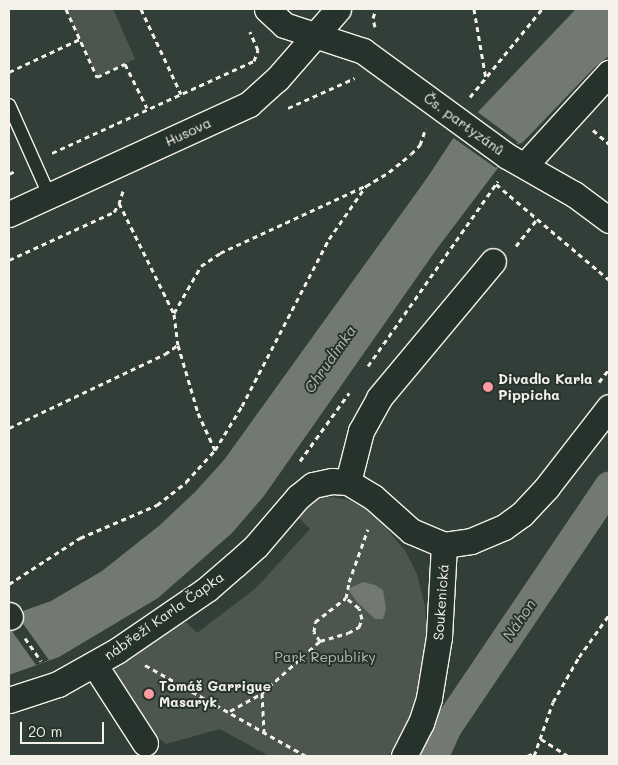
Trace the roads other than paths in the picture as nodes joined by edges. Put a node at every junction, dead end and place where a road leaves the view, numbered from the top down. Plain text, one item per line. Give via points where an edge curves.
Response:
1 (267, 9) edge
2 (338, 9) edge
3 (315, 36) junction
4 (609, 73) edge
5 (9, 105) edge
6 (511, 166) junction
7 (49, 195) junction
8 (9, 214) edge
9 (609, 220) edge
10 (493, 261) road end
11 (609, 407) edge
12 (348, 482) junction
13 (444, 545) junction
14 (94, 664) junction
15 (9, 700) edge
16 (144, 743) dead end
17 (404, 756) edge

1 - 3 street, Čs. partyzánů via 284,25
2 - 3 street, Husova
3 - 6 street, Čs. partyzánů via 346,43 363,51 457,120
3 - 7 street, Husova via 277,79 249,104
4 - 6 street
5 - 7 lane
6 - 9 street, Čs. partyzánů via 574,194
7 - 8 street, Husova
10 - 12 street via 379,398 361,431
11 - 13 street, Soukenická via 522,514 504,527 471,542
12 - 13 street via 366,491 412,531
12 - 14 street, nábřeží Karla Čapka via 313,485 298,497 256,546 206,589
13 - 17 street, Soukenická via 439,637 430,689 421,723
14 - 15 street, nábřeží Karla Čapka via 58,684
14 - 16 street, nábřeží Karla Čapka

